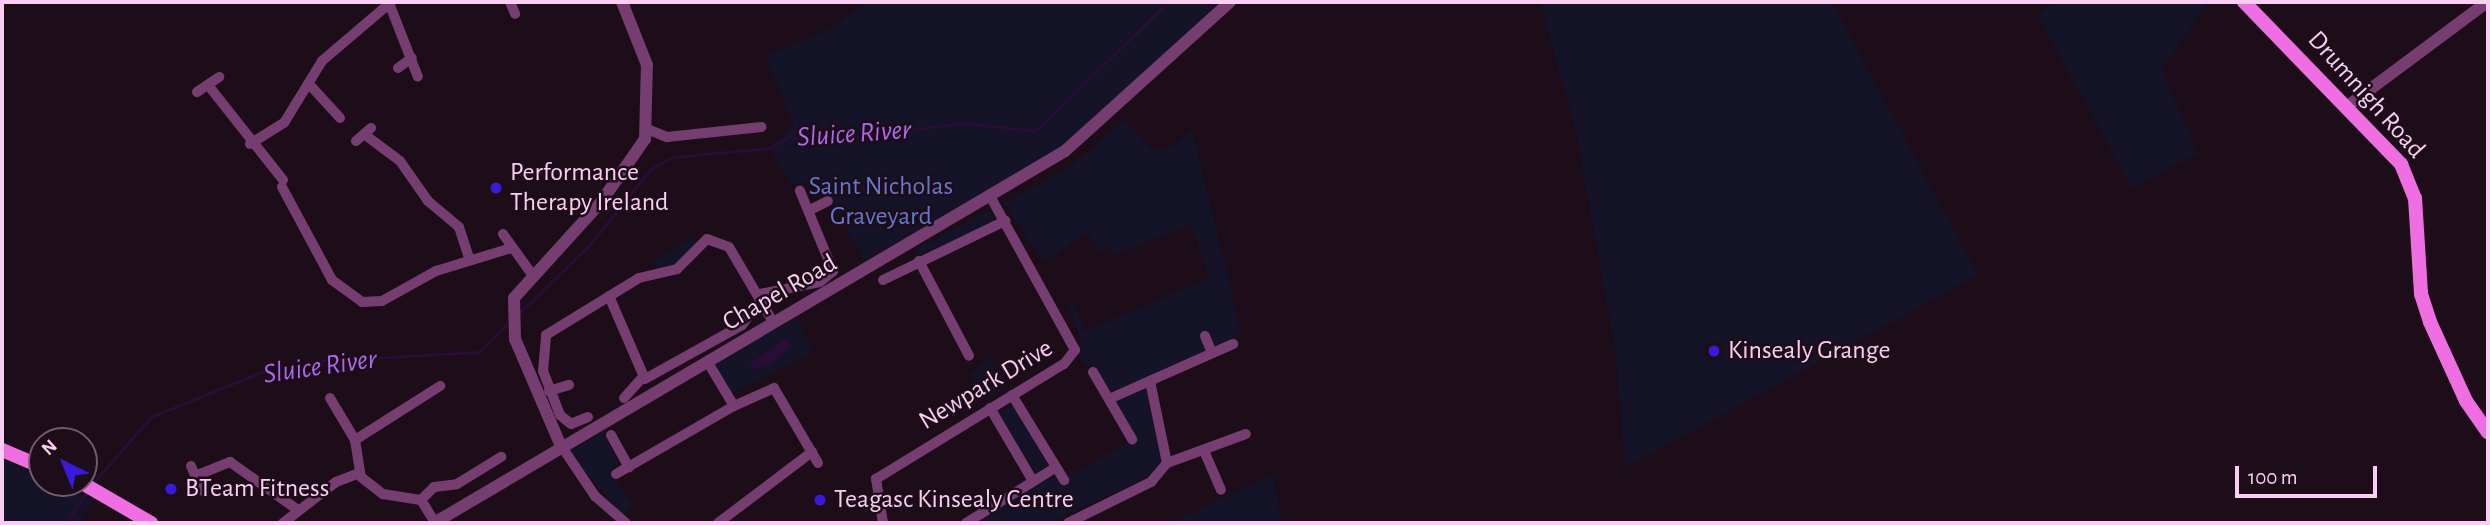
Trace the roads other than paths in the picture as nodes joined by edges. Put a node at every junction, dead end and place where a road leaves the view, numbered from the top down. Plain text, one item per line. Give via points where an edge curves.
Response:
1 (390, 2) edge
2 (510, 2) edge
3 (622, 2) edge
4 (1230, 2) edge
5 (2244, 2) edge
6 (2487, 2) edge
7 (515, 14) dead end
8 (412, 58) junction
9 (398, 68) dead end
10 (219, 77) dead end
11 (418, 77) dead end
12 (309, 84) junction
13 (208, 85) junction
14 (197, 92) dead end
15 (2349, 104) junction
16 (340, 118) dead end
17 (761, 127) dead end
18 (647, 130) junction
19 (363, 135) dead end
20 (250, 144) junction
21 (800, 191) dead end
22 (302, 193) dead end
23 (990, 196) junction
24 (290, 200) junction
25 (828, 201) dead end
26 (810, 210) junction
27 (1005, 221) junction
28 (503, 234) dead end
29 (511, 248) junction
30 (470, 260) junction
31 (919, 261) junction
32 (531, 273) junction
33 (883, 280) dead end
34 (760, 294) junction
35 (608, 296) junction
36 (751, 313) dead end
37 (773, 322) junction
38 (1205, 336) dead end
39 (1233, 344) dead end
40 (1212, 353) junction
41 (969, 356) dead end
42 (707, 361) junction
43 (1093, 372) dead end
44 (643, 377) junction
45 (1150, 381) junction
46 (440, 386) dead end
47 (569, 386) dead end
48 (549, 391) junction
49 (1012, 395) junction
50 (330, 398) dead end
51 (624, 398) dead end
52 (1109, 399) junction
53 (734, 407) junction
54 (990, 408) junction
55 (588, 416) dead end
56 (2488, 432) edge
57 (1247, 434) dead end
58 (611, 435) dead end
59 (1132, 439) dead end
60 (355, 440) junction
61 (560, 444) junction
62 (2, 450) edge
63 (812, 452) junction
64 (1205, 453) junction
65 (501, 457) dead end
66 (28, 461) edge
67 (818, 463) dead end
68 (1167, 463) junction
69 (629, 467) junction
70 (1055, 468) junction
71 (359, 473) junction
72 (616, 474) dead end
73 (1063, 480) dead end
74 (1033, 481) junction
75 (98, 490) edge
76 (1221, 490) dead end
77 (202, 491) dead end
78 (421, 500) junction
79 (298, 510) junction
80 (151, 523) edge
81 (283, 523) edge
82 (435, 523) edge
83 (626, 523) edge
84 (719, 523) edge
85 (883, 523) edge
86 (967, 523) edge
87 (1068, 523) edge

1 - 8 street
1 - 12 street via 340,43
2 - 7 street
3 - 18 street via 647,65
4 - 23 street, Chapel Road via 1105,119
5 - 15 main road, Drumnigh Road
6 - 15 street
8 - 9 street
8 - 11 street
10 - 13 street
12 - 16 street
12 - 20 street via 284,123
13 - 14 street
13 - 20 street
15 - 56 main road, Drumnigh Road via 2412,186 2424,303 2466,401
17 - 18 street via 667,137
18 - 32 street via 601,202
19 - 30 street via 400,161 428,201 459,227
20 - 24 street via 283,183
21 - 26 street
22 - 24 street
23 - 27 street, Newpark Drive
23 - 37 street, Chapel Road
24 - 30 street via 332,280 362,302 382,300
25 - 26 street
26 - 34 street via 833,271 820,282
27 - 31 street
27 - 49 street, Newpark Drive via 1075,350 1064,364
28 - 29 street
29 - 30 street
29 - 32 street
31 - 33 street
31 - 41 street
32 - 61 street via 514,298 513,327
34 - 35 street via 716,238 702,242 677,269 645,276
34 - 37 street
35 - 44 street
35 - 48 street via 547,335
36 - 44 street via 742,326
37 - 42 street, Chapel Road
38 - 40 street
39 - 40 street
40 - 45 street
42 - 53 street
42 - 61 street, Chapel Road
43 - 52 street
44 - 51 street
45 - 52 street
45 - 68 street
46 - 60 street
47 - 48 street
48 - 55 street via 564,423
49 - 54 street, Newpark Drive
49 - 70 street
50 - 60 street
52 - 59 street
53 - 63 street via 771,386
53 - 69 street
54 - 74 street
54 - 85 street, Newpark Drive via 876,480
57 - 64 street
58 - 69 street
60 - 71 street
61 - 82 street, Chapel Road
61 - 83 street via 595,496
62 - 66 main road
63 - 67 street
63 - 84 street
64 - 68 street
64 - 76 street
65 - 78 street via 457,484 434,487
68 - 87 street via 1151,482
69 - 72 street
70 - 73 street
70 - 74 street
71 - 78 street via 383,494
71 - 79 street
74 - 86 street
75 - 80 main road
77 - 79 street via 193,471 230,462
78 - 82 street
79 - 81 street

